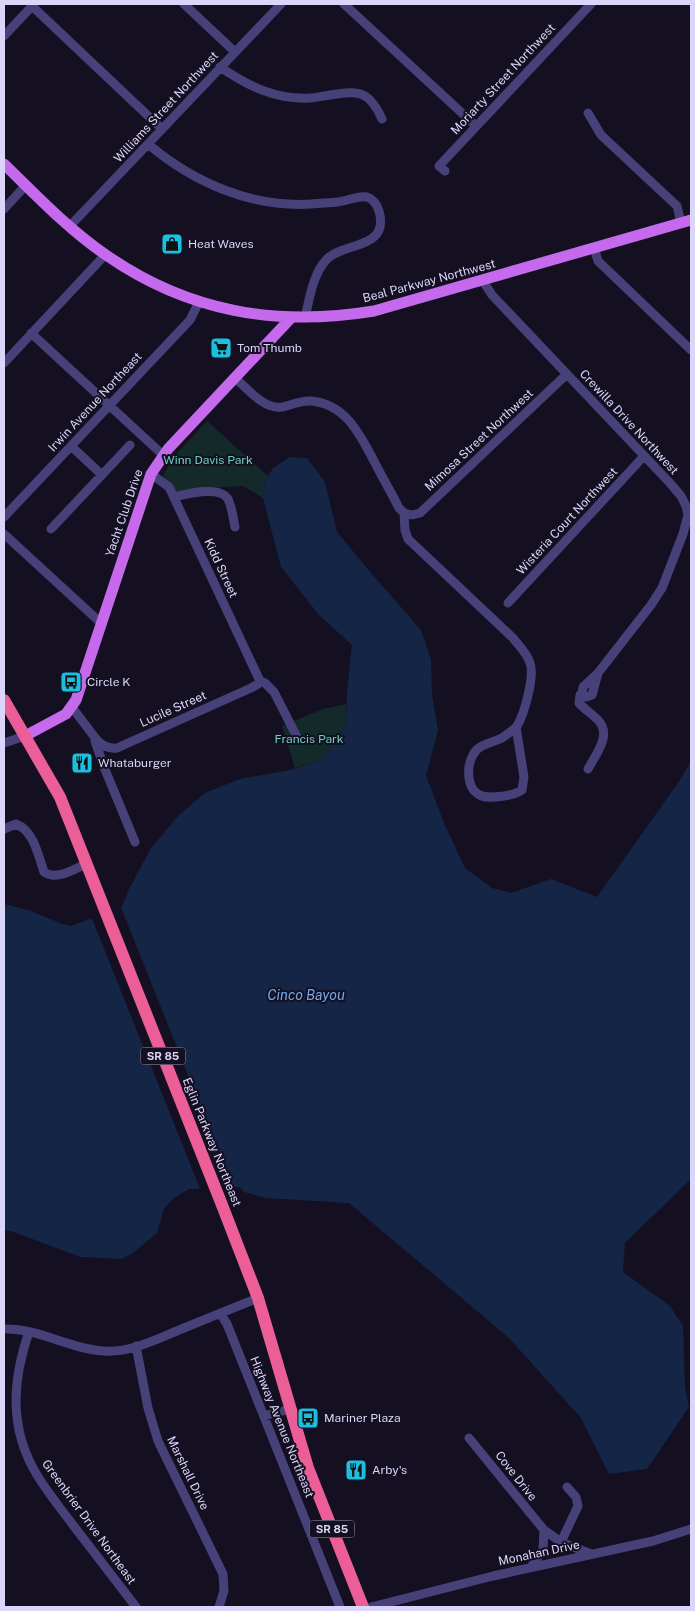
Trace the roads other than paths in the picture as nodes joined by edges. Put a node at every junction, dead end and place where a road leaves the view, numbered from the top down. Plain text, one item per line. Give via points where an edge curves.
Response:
1 (184, 4) edge
2 (280, 4) edge
3 (344, 4) edge
4 (591, 4) edge
5 (33, 5) edge
6 (4, 36) edge
7 (235, 52) junction
8 (220, 67) junction
9 (588, 113) dead end
10 (382, 119) dead end
11 (476, 126) junction
12 (162, 130) junction
13 (148, 144) junction
14 (4, 164) edge
15 (445, 171) dead end
16 (26, 185) junction
17 (4, 208) edge
18 (686, 221) edge
19 (70, 226) junction
20 (594, 248) junction
21 (105, 254) junction
22 (483, 280) junction
23 (199, 302) junction
24 (291, 318) junction
25 (305, 318) junction
26 (31, 333) junction
27 (691, 350) edge
28 (4, 363) edge
29 (567, 374) junction
30 (235, 378) junction
31 (109, 406) junction
32 (130, 444) dead end
33 (71, 446) junction
34 (163, 455) junction
35 (644, 456) junction
36 (151, 474) junction
37 (102, 475) junction
38 (178, 496) junction
39 (404, 513) junction
40 (4, 517) edge
41 (235, 527) dead end
42 (50, 529) dead end
43 (4, 534) edge
44 (508, 603) dead end
45 (101, 623) junction
46 (260, 681) junction
47 (4, 700) edge
48 (71, 706) junction
49 (516, 727) junction
50 (25, 736) junction
51 (96, 739) junction
52 (298, 739) dead end
53 (4, 743) edge
54 (588, 769) dead end
55 (4, 829) edge
56 (135, 842) dead end
57 (86, 864) junction
58 (258, 1298) junction
59 (220, 1314) junction
60 (4, 1329) edge
61 (29, 1332) junction
62 (136, 1346) junction
63 (290, 1409) junction
64 (264, 1416) junction
65 (469, 1438) dead end
66 (566, 1487) dead end
67 (691, 1529) edge
68 (544, 1530) junction
69 (560, 1542) junction
70 (591, 1555) junction
71 (531, 1567) junction
72 (136, 1607) edge
73 (219, 1607) edge
74 (340, 1607) edge
75 (363, 1607) edge
76 (372, 1607) edge

1 - 7 street
2 - 7 street, Williams Street Northwest
3 - 11 street
4 - 11 street, Moriarty Street Northwest
5 - 6 street
5 - 12 street
7 - 8 street, Williams Street Northwest
8 - 10 street via 249,85 282,96 309,98 354,92 364,95
8 - 12 street, Williams Street Northwest
9 - 18 street via 601,135 677,206
11 - 15 street, Moriarty Street Northwest via 438,166
12 - 13 street, Williams Street Northwest
13 - 19 street, Williams Street Northwest
13 - 25 street via 199,179 248,197 292,204 338,202 361,197 372,200 380,219 379,231 369,241 327,259 315,280
14 - 16 main road, Beal Parkway Northwest
16 - 17 street
16 - 19 main road, Beal Parkway Northwest
18 - 20 main road, Beal Parkway Northwest
19 - 21 main road, Beal Parkway Northwest
20 - 22 main road, Beal Parkway Northwest
20 - 27 street via 598,261
21 - 23 main road, Beal Parkway Northwest via 152,282
21 - 26 street
22 - 25 main road, Beal Parkway Northwest via 374,311
22 - 29 street, Crewilla Drive Northwest via 492,295
23 - 24 main road, Beal Parkway Northwest via 251,314
23 - 31 street, Irwin Avenue Northeast via 190,320
24 - 25 main road, Beal Parkway Northwest
24 - 30 main road, Yacht Club Drive
26 - 28 street
26 - 31 street
29 - 35 street, Crewilla Drive Northwest
29 - 39 street, Mimosa Street Northwest via 420,512
30 - 34 main road, Yacht Club Drive
30 - 39 street via 271,406 313,401 327,404 344,415 355,427
31 - 33 street, Irwin Avenue Northeast
31 - 34 street
32 - 37 street
33 - 37 street
33 - 40 street, Irwin Avenue Northeast
34 - 36 main road, Yacht Club Drive
35 - 44 street, Wisteria Court Northwest
35 - 54 street, Crewilla Drive Northwest via 681,496 686,506 687,521 657,596 598,673 583,687 579,703 602,725 604,736
36 - 38 street, Kidd Street
36 - 45 main road, Yacht Club Drive
37 - 42 street
38 - 41 street via 206,492 225,495
38 - 46 street, Kidd Street
39 - 49 street via 408,539 513,638 530,663 532,677 528,696
43 - 45 street
45 - 48 main road, Yacht Club Drive via 76,700
46 - 51 street, Lucile Street via 251,688 117,748 109,748
46 - 52 street, Kidd Street via 274,692
47 - 50 highway, Eglin Parkway Northeast / SR 85
48 - 50 main road, Yacht Club Drive via 66,714
48 - 51 street
49 - 49 street via 473,753 469,779 478,794 497,797 522,790 524,777
50 - 53 street
50 - 57 highway, Eglin Parkway Northeast / SR 85 via 60,798
51 - 56 street
55 - 57 street via 16,824 25,827 44,872 49,876
57 - 58 highway, Eglin Parkway Northeast / SR 85
58 - 59 street
58 - 63 highway, Eglin Parkway Northeast / SR 85
59 - 62 street
59 - 64 street, Highway Avenue Northeast
60 - 61 street
61 - 62 street via 104,1351
61 - 72 street, Greenbrier Drive Northeast via 20,1358 15,1391 17,1422 28,1457 42,1484
62 - 73 street, Marshall Drive via 158,1441 223,1574 224,1591
63 - 64 street
63 - 75 highway, Eglin Parkway Northeast / SR 85 via 308,1468
64 - 74 street, Highway Avenue Northeast
65 - 68 street, Cove Drive
66 - 69 street via 576,1497 578,1506
67 - 70 street, Monahan Drive
68 - 69 street, Cove Drive
68 - 71 street via 543,1550
69 - 70 street, Cove Drive
70 - 71 street, Monahan Drive
71 - 76 street, Monahan Drive

